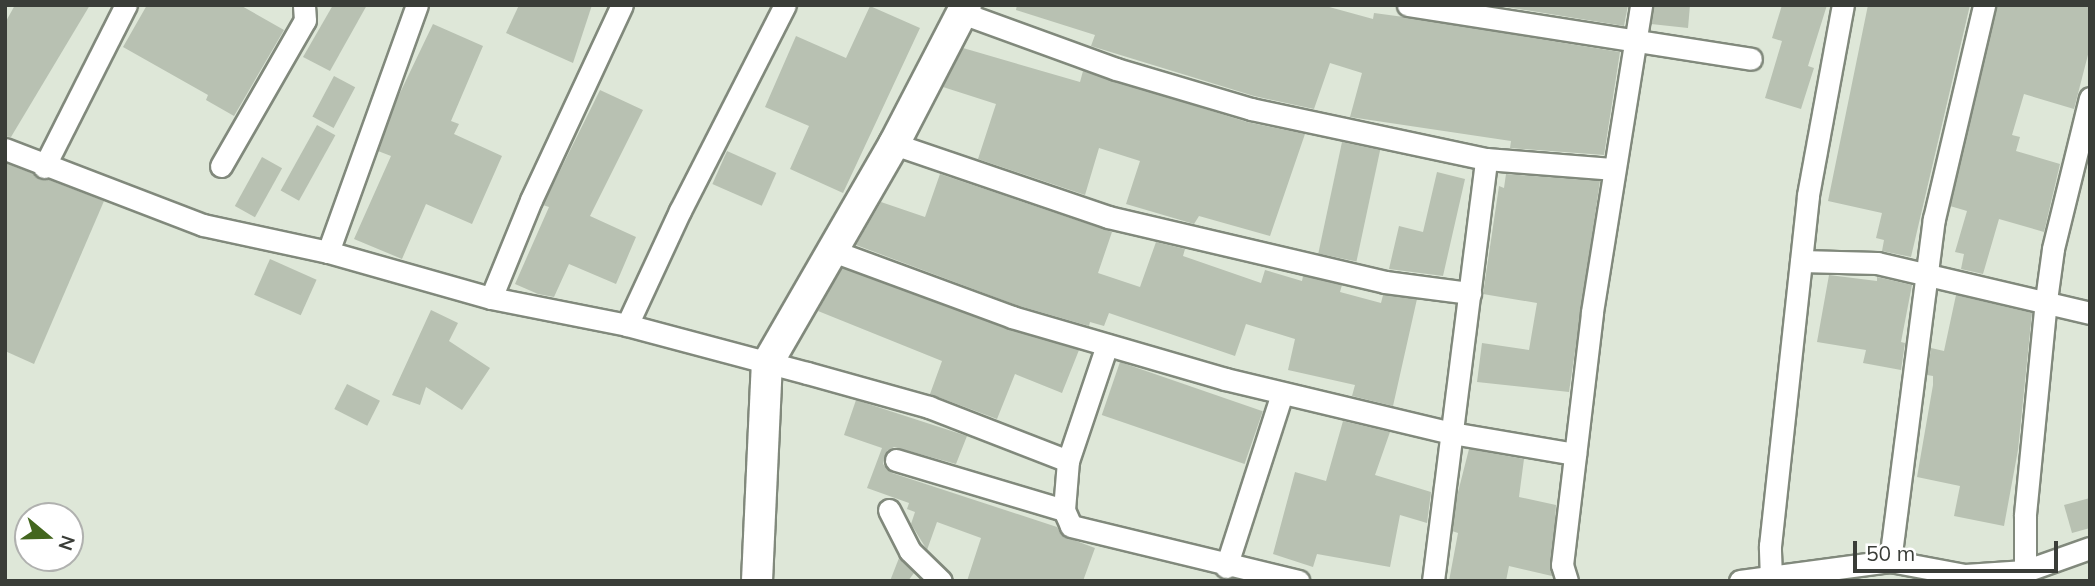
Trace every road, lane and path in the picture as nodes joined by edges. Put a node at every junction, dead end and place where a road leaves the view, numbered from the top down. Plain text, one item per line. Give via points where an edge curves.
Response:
1 (126, 5) edge
2 (304, 5) edge
3 (416, 5) edge
4 (622, 5) edge
5 (786, 5) edge
6 (1408, 5) edge
7 (1641, 5) edge
8 (1843, 5) edge
9 (1984, 5) edge
10 (964, 9) edge
11 (1634, 42) junction
12 (1751, 59) dead end
13 (2090, 98) edge
14 (894, 144) junction
15 (5, 149) edge
16 (2083, 157) edge
17 (1486, 159) junction
18 (221, 166) dead end
19 (44, 167) junction
20 (1612, 169) junction
21 (833, 251) junction
22 (328, 252) junction
23 (1801, 261) junction
24 (1926, 272) junction
25 (1470, 292) junction
26 (492, 298) junction
27 (2046, 300) junction
28 (2090, 313) edge
29 (628, 325) junction
30 (1107, 345) junction
31 (767, 364) junction
32 (1282, 394) junction
33 (1452, 433) junction
34 (1575, 454) junction
35 (896, 460) dead end
36 (1068, 461) junction
37 (889, 510) dead end
38 (1064, 510) junction
39 (2090, 548) edge
40 (1890, 561) junction
41 (1226, 567) junction
42 (2025, 571) junction
43 (1771, 579) edge
44 (757, 581) edge
45 (941, 581) edge
46 (1298, 581) edge
47 (1433, 581) edge
48 (1567, 581) edge
49 (1740, 581) edge

1 - 19 street
2 - 18 street via 305,20
3 - 22 street
4 - 26 street via 531,200
5 - 29 street via 680,211
6 - 11 street
7 - 11 street
8 - 23 street
9 - 24 street
10 - 14 street
10 - 17 street via 1116,68 1251,110
11 - 12 street
11 - 20 street
13 - 16 street
14 - 21 street
14 - 25 street via 1108,217 1385,282
15 - 19 street
16 - 27 street via 2053,249
17 - 20 street
17 - 25 street
19 - 22 street via 202,225
20 - 34 street
21 - 30 street via 1012,317
21 - 31 street
22 - 26 street
23 - 24 street via 1877,263
23 - 43 street via 1770,545
24 - 27 street
24 - 40 street
25 - 33 street
26 - 29 street
27 - 28 street
27 - 42 street via 2025,516
29 - 31 street
30 - 32 street
30 - 36 street
31 - 36 street via 929,407
31 - 44 street
32 - 33 street
32 - 41 street
33 - 34 street
33 - 47 street
34 - 48 street via 1562,565
35 - 38 street
36 - 38 street
37 - 45 street via 910,551
38 - 41 street via 1071,526
39 - 42 street
40 - 42 street via 1965,575
40 - 43 street
41 - 46 street
43 - 49 street

